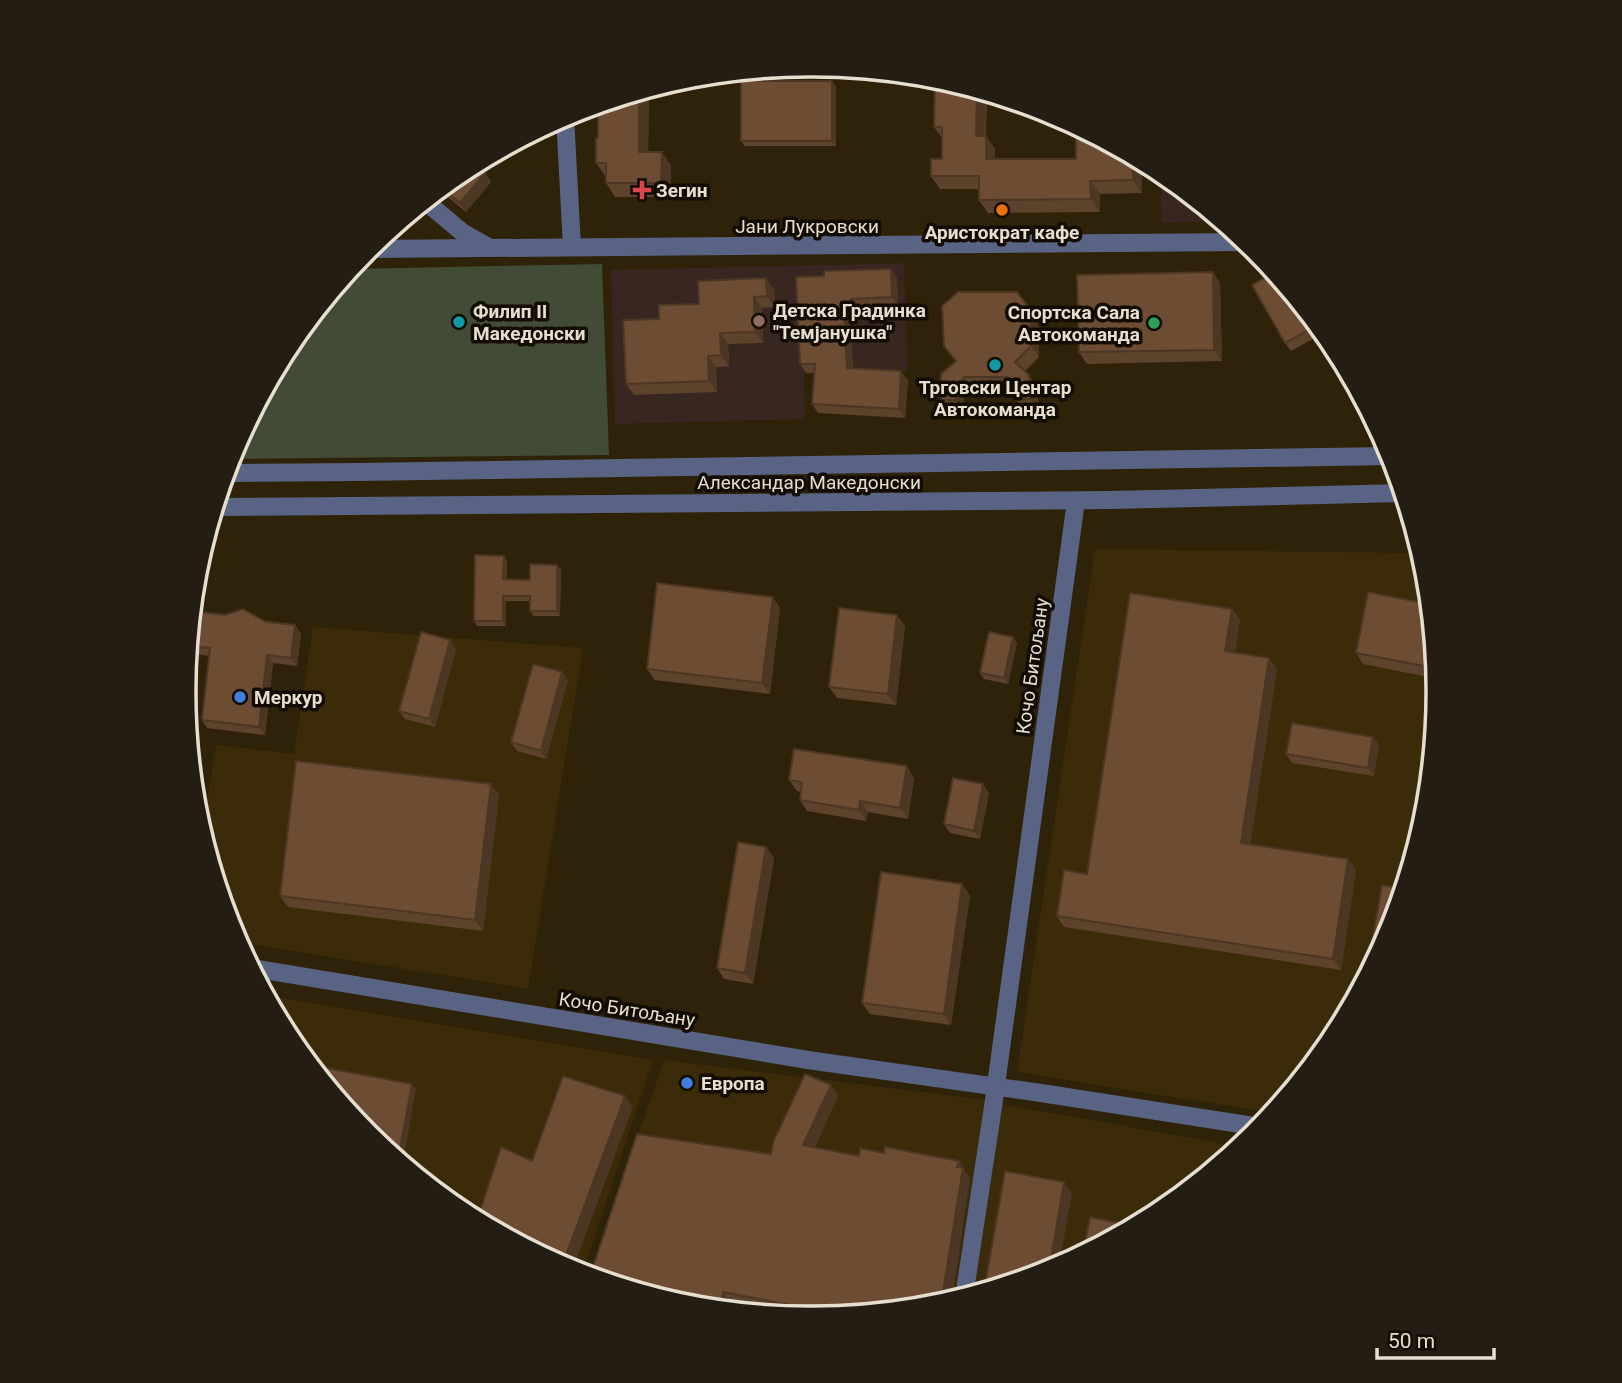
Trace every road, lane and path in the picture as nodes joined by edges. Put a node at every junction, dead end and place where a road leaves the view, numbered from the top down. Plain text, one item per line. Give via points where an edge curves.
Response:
1 (566, 128) edge
2 (433, 207) edge
3 (1230, 242) edge
4 (572, 247) junction
5 (385, 249) edge
6 (492, 249) junction
7 (1379, 456) edge
8 (237, 472) edge
9 (1393, 493) edge
10 (1076, 501) junction
11 (225, 507) edge
12 (264, 970) edge
13 (996, 1086) junction
14 (1247, 1125) edge
15 (966, 1286) edge

1 - 4 street
2 - 6 street
3 - 4 street, Јани Лукровски
4 - 6 street, Јани Лукровски
5 - 6 street, Јани Лукровски
7 - 8 street, Александар Македонски
9 - 10 street, Александар Македонски
10 - 11 street, Александар Македонски
10 - 13 street, Кочо Битољану
12 - 13 street, Кочо Битољану via 808,1060
13 - 14 street, Кочо Битољану
13 - 15 street, Кочо Битољану

